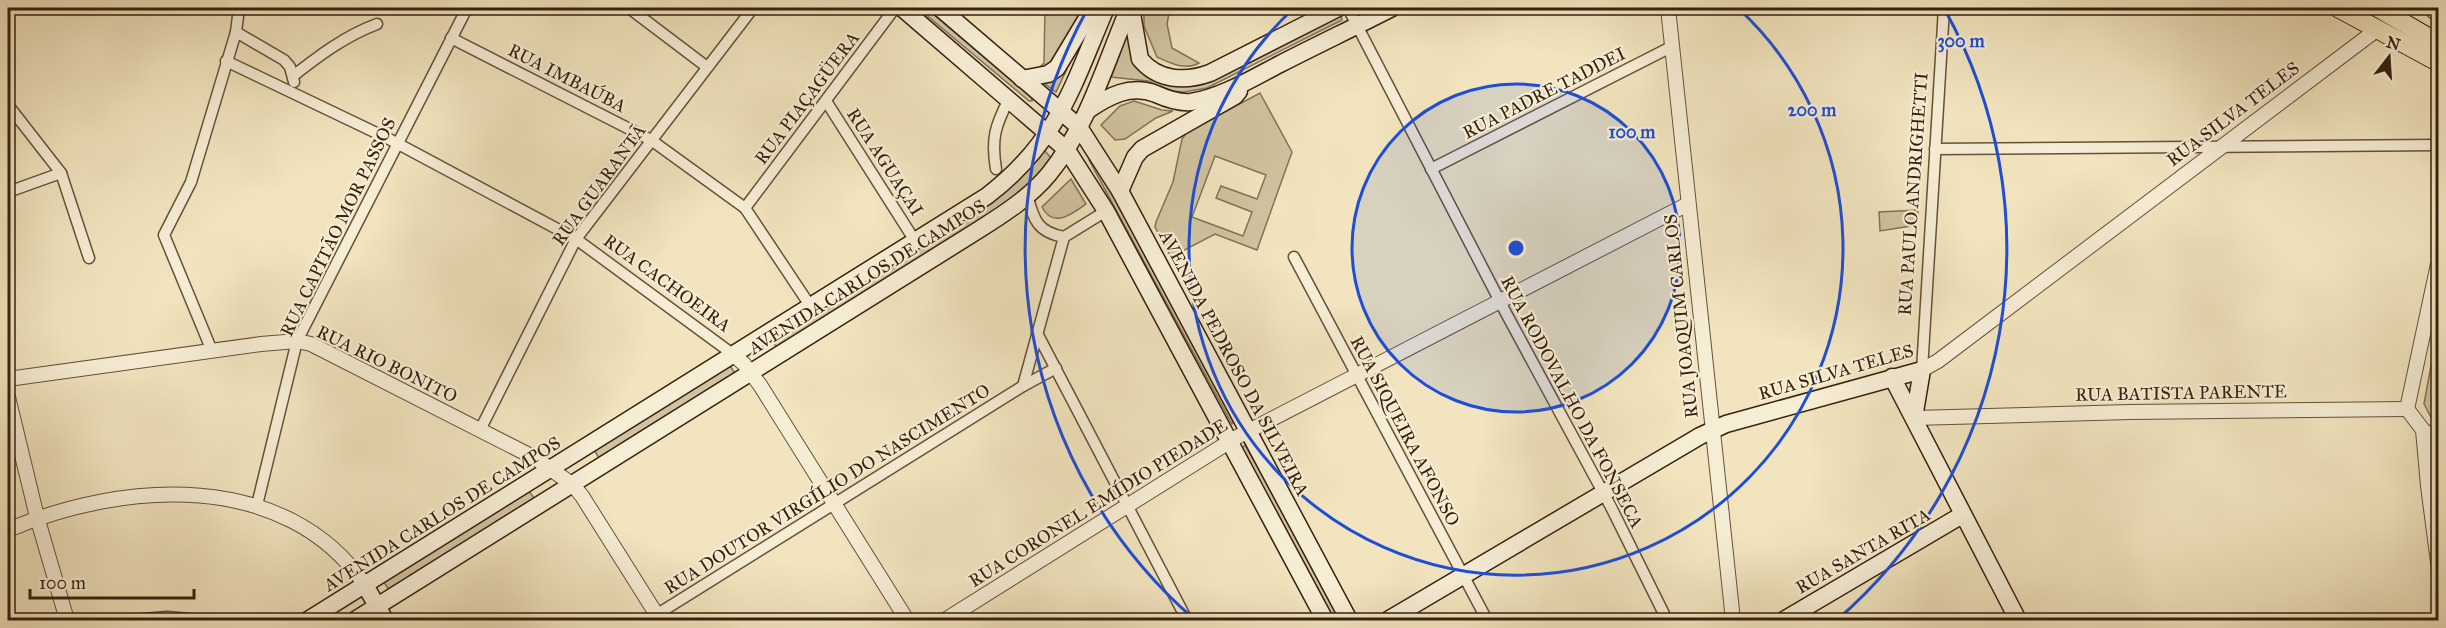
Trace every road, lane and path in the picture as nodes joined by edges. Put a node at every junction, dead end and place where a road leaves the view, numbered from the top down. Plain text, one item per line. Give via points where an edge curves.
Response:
1 (239, 8) edge
2 (467, 8) edge
3 (628, 8) edge
4 (753, 8) edge
5 (896, 8) edge
6 (902, 8) edge
7 (940, 8) edge
8 (1093, 8) edge
9 (1106, 8) edge
10 (1130, 8) edge
11 (1338, 8) edge
12 (1348, 8) edge
13 (1392, 8) edge
14 (1668, 8) edge
15 (1944, 8) edge
16 (2338, 8) edge
17 (2378, 8) edge
18 (2434, 8) edge
19 (2439, 10) edge
20 (377, 24) dead end
21 (1358, 25) junction
22 (2379, 28) junction
23 (236, 32) junction
24 (451, 38) junction
25 (2439, 44) edge
26 (1671, 46) junction
27 (226, 61) junction
28 (2439, 62) edge
29 (707, 67) junction
30 (293, 75) junction
31 (1023, 79) junction
32 (1247, 81) junction
33 (297, 94) junction
34 (1009, 99) junction
35 (826, 101) junction
36 (8, 105) edge
37 (1062, 111) junction
38 (1088, 111) junction
39 (1079, 127) junction
40 (1049, 133) junction
41 (651, 140) junction
42 (397, 144) junction
43 (2439, 145) edge
44 (2221, 148) junction
45 (1935, 149) junction
46 (1066, 150) junction
47 (996, 169) dead end
48 (1431, 169) junction
49 (61, 173) junction
50 (1120, 191) junction
51 (8, 192) edge
52 (1027, 195) junction
53 (1688, 204) junction
54 (746, 208) junction
55 (1106, 211) junction
56 (1064, 237) junction
57 (576, 239) junction
58 (915, 241) junction
59 (1294, 257) dead end
60 (89, 258) dead end
61 (2439, 264) edge
62 (1500, 301) junction
63 (811, 307) junction
64 (1037, 333) junction
65 (297, 341) junction
66 (212, 351) junction
67 (734, 355) junction
68 (1056, 368) junction
69 (1922, 370) junction
70 (752, 373) junction
71 (1356, 375) junction
72 (1892, 377) junction
73 (8, 379) edge
74 (1023, 386) junction
75 (8, 397) edge
76 (2407, 409) junction
77 (1914, 418) junction
78 (480, 430) junction
79 (1712, 430) junction
80 (2423, 430) junction
81 (1248, 431) junction
82 (2439, 433) edge
83 (1230, 440) junction
84 (551, 469) junction
85 (573, 485) junction
86 (1604, 495) junction
87 (834, 504) junction
88 (256, 505) junction
89 (1126, 506) junction
90 (1962, 515) junction
91 (38, 518) junction
92 (8, 530) edge
93 (2439, 562) edge
94 (1464, 576) junction
95 (365, 585) junction
96 (381, 614) edge
97 (655, 619) edge
98 (67, 621) edge
99 (131, 621) edge
100 (201, 621) edge
101 (308, 621) edge
102 (355, 621) edge
103 (907, 621) edge
104 (945, 621) edge
105 (1186, 621) edge
106 (1325, 621) edge
107 (1349, 621) edge
108 (1388, 621) edge
109 (1487, 621) edge
110 (1667, 621) edge
111 (1733, 621) edge
112 (1784, 621) edge
113 (2018, 621) edge

1 - 23 street
2 - 24 street, RUA CAPITÃO MOR PASSOS
3 - 29 street
4 - 29 street, RUA GUARANTÃ
5 - 35 street, RUA PIAÇAGÜERA
6 - 34 main road
7 - 31 main road, AVENIDA PEDROSO DA SILVEIRA
8 - 31 main road via 1057,68
9 - 37 main road, AVENIDA CARLOS DE CAMPOS
10 - 11 main road via 1140,59 1161,74 1190,79 1210,73
10 - 38 main road
12 - 21 street, RUA RODOVALHO DA FONSECA
13 - 21 main road, AVENIDA CARLOS DE CAMPOS
14 - 26 street, RUA JOAQUIM CARLOS
15 - 45 street, RUA PAULO ANDRIGHETTI
16 - 22 highway
17 - 25 highway
18 - 19 highway
20 - 30 street via 332,46
21 - 32 main road, AVENIDA CARLOS DE CAMPOS
21 - 48 street, RUA RODOVALHO DA FONSECA
22 - 28 highway
22 - 44 street, RUA SILVA TELES
23 - 27 street
23 - 30 street via 284,60
24 - 41 street, RUA IMBAÚBA
24 - 42 street, RUA CAPITÃO MOR PASSOS
26 - 48 street, RUA PADRE TADDEI
26 - 53 street, RUA JOAQUIM CARLOS
27 - 33 street, RUA CACHOEIRA
27 - 66 street via 191,182 164,235
29 - 41 street, RUA GUARANTÃ
30 - 33 street
31 - 37 main road, AVENIDA PEDROSO DA SILVEIRA
32 - 38 main road, AVENIDA CARLOS DE CAMPOS via 1191,102 1137,90 1119,92
32 - 50 main road via 1235,96 1142,149
33 - 42 street, RUA CACHOEIRA
34 - 40 main road
34 - 47 street via 993,138
35 - 54 street, RUA PIAÇAGÜERA
35 - 58 street, RUA AGUAÇAI
36 - 49 street
37 - 39 main road, AVENIDA PEDROSO DA SILVEIRA
37 - 40 main road, AVENIDA CARLOS DE CAMPOS
38 - 39 main road, AVENIDA CARLOS DE CAMPOS
39 - 46 main road, AVENIDA CARLOS DE CAMPOS
39 - 50 main road, AVENIDA PEDROSO DA SILVEIRA
40 - 46 main road
40 - 58 main road, AVENIDA CARLOS DE CAMPOS via 1009,179
41 - 54 street, RUA IMBAÚBA
41 - 57 street, RUA GUARANTÃ
42 - 57 street, RUA CACHOEIRA
42 - 65 street, RUA CAPITÃO MOR PASSOS
43 - 44 street
44 - 45 street
44 - 69 street, RUA SILVA TELES
45 - 69 street, RUA PAULO ANDRIGHETTI
46 - 52 main road, AVENIDA CARLOS DE CAMPOS
46 - 55 main road
48 - 62 street, RUA RODOVALHO DA FONSECA
49 - 51 street
49 - 60 street
50 - 81 main road, AVENIDA PEDROSO DA SILVEIRA
52 - 56 street via 1039,226
52 - 70 main road, AVENIDA CARLOS DE CAMPOS via 1001,216
53 - 62 street, RUA CORONEL EMÍDIO PIEDADE
53 - 79 street, RUA JOAQUIM CARLOS
54 - 63 street, RUA IMBAÚBA
55 - 56 street
55 - 83 main road
56 - 64 street
57 - 67 street, RUA CACHOEIRA
57 - 78 street, RUA GUARANTÃ
58 - 63 main road, AVENIDA CARLOS DE CAMPOS
59 - 71 street, RUA SIQUEIRA AFONSO
61 - 76 street
62 - 71 street, RUA CORONEL EMÍDIO PIEDADE
62 - 86 street, RUA RODOVALHO DA FONSECA
63 - 67 main road, AVENIDA CARLOS DE CAMPOS
64 - 68 street
64 - 74 street
65 - 66 street, RUA RIO BONITO
65 - 78 street, RUA RIO BONITO via 311,344
65 - 88 street, RUA CAPITÃO MOR PASSOS
66 - 73 street, RUA RIO BONITO
67 - 70 street, RUA CACHOEIRA
67 - 84 main road, AVENIDA CARLOS DE CAMPOS
68 - 74 street, RUA DOUTOR VIRGÍLIO DO NASCIMENTO
68 - 89 street
69 - 72 main road, RUA SILVA TELES
69 - 77 main road, RUA PAULO ANDRIGHETTI
70 - 85 main road, AVENIDA CARLOS DE CAMPOS
70 - 87 street, RUA CACHOEIRA
71 - 81 street, RUA CORONEL EMÍDIO PIEDADE
71 - 94 street, RUA SIQUEIRA AFONSO
72 - 77 main road
72 - 79 main road, RUA SILVA TELES
74 - 87 street, RUA DOUTOR VIRGÍLIO DO NASCIMENTO
75 - 91 street
76 - 77 street, RUA BATISTA PARENTE
76 - 80 street
77 - 90 main road
78 - 84 street, RUA RIO BONITO
79 - 86 main road, RUA SILVA TELES
79 - 111 street, RUA JOAQUIM CARLOS
80 - 82 street
80 - 93 street
81 - 83 street, RUA CORONEL EMÍDIO PIEDADE
81 - 107 main road, AVENIDA PEDROSO DA SILVEIRA
83 - 89 street, RUA CORONEL EMÍDIO PIEDADE
83 - 106 main road
84 - 85 street, RUA RIO BONITO
84 - 95 main road, AVENIDA CARLOS DE CAMPOS
85 - 96 main road, AVENIDA CARLOS DE CAMPOS
85 - 97 street, RUA RIO BONITO
86 - 94 main road, RUA SILVA TELES
86 - 110 street, RUA RODOVALHO DA FONSECA
87 - 97 street, RUA DOUTOR VIRGÍLIO DO NASCIMENTO
87 - 103 street, RUA CACHOEIRA
88 - 91 street via 200,496 149,495 89,504
88 - 95 street via 314,532 343,557
89 - 104 street, RUA CORONEL EMÍDIO PIEDADE
89 - 105 street
90 - 112 main road, RUA SANTA RITA
90 - 113 main road
91 - 92 street
91 - 98 street
94 - 108 main road, RUA SILVA TELES
94 - 109 street, RUA SIQUEIRA AFONSO
95 - 96 main road
95 - 101 main road, AVENIDA CARLOS DE CAMPOS
96 - 102 main road, AVENIDA CARLOS DE CAMPOS
99 - 100 street via 167,617

